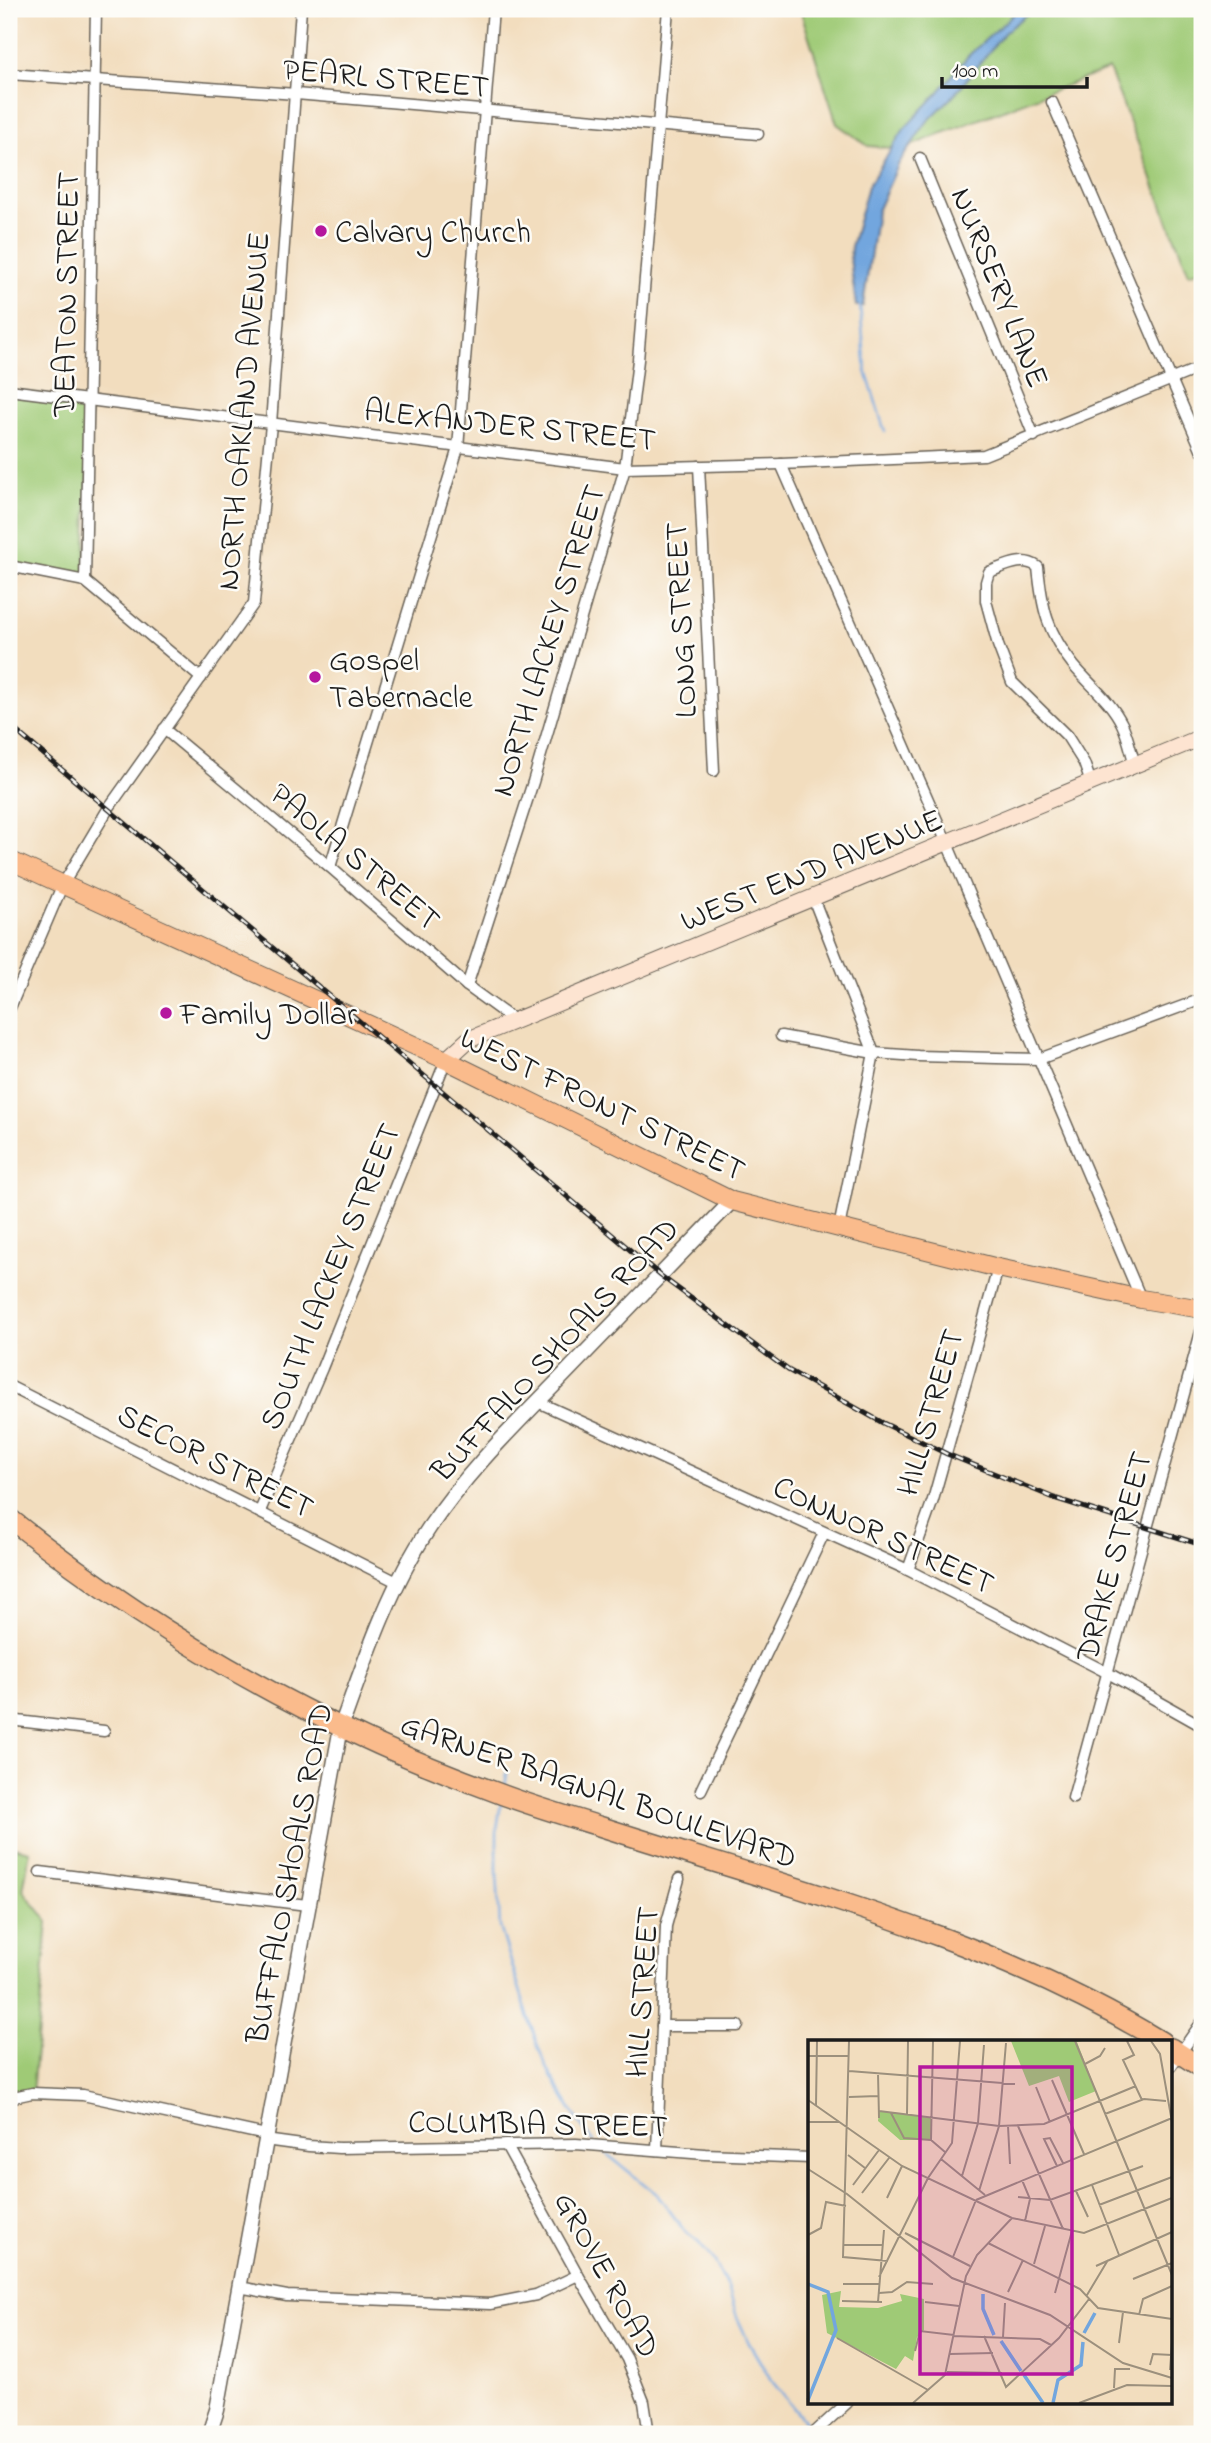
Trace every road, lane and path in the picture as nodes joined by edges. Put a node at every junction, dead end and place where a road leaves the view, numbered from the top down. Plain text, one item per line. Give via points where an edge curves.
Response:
1 (96, 9) edge
2 (301, 9) edge
3 (494, 9) edge
4 (668, 9) edge
5 (9, 74) edge
6 (95, 80) junction
7 (296, 94) junction
8 (1052, 102) dead end
9 (484, 112) junction
10 (657, 125) junction
11 (758, 134) dead end
12 (920, 158) dead end
13 (1202, 367) edge
14 (1171, 380) junction
15 (9, 390) edge
16 (90, 401) junction
17 (271, 424) junction
18 (1034, 436) junction
19 (458, 448) junction
20 (1202, 451) edge
21 (781, 464) junction
22 (699, 466) junction
23 (625, 468) junction
24 (9, 566) edge
25 (85, 581) junction
26 (201, 678) junction
27 (164, 729) junction
28 (1202, 737) edge
29 (1135, 765) junction
30 (714, 771) dead end
31 (1091, 783) junction
32 (947, 843) junction
33 (9, 860) edge
34 (330, 867) junction
35 (62, 886) junction
36 (813, 898) junction
37 (467, 986) junction
38 (1202, 999) edge
39 (9, 1010) edge
40 (515, 1021) junction
41 (781, 1036) dead end
42 (874, 1053) junction
43 (1039, 1059) junction
44 (446, 1060) junction
45 (732, 1201) junction
46 (839, 1228) junction
47 (998, 1268) junction
48 (1141, 1299) junction
49 (1202, 1308) edge
50 (1202, 1328) edge
51 (9, 1386) edge
52 (538, 1402) junction
53 (260, 1511) junction
54 (9, 1518) edge
55 (824, 1533) junction
56 (908, 1570) junction
57 (399, 1583) junction
58 (1108, 1672) junction
59 (9, 1720) edge
60 (1202, 1726) edge
61 (341, 1727) junction
62 (104, 1731) dead end
63 (701, 1790) dead end
64 (1073, 1798) dead end
65 (40, 1872) dead end
66 (679, 1879) dead end
67 (307, 1905) junction
68 (1202, 2022) edge
69 (662, 2026) junction
70 (738, 2026) dead end
71 (1159, 2040) edge
72 (1174, 2055) edge
73 (1202, 2068) edge
74 (9, 2098) edge
75 (266, 2138) junction
76 (506, 2145) junction
77 (657, 2150) junction
78 (808, 2158) edge
79 (578, 2276) junction
80 (239, 2287) junction
81 (846, 2404) edge
82 (212, 2434) edge
83 (649, 2434) edge
84 (813, 2434) edge

1 - 6 street, DEATON STREET
2 - 7 street, NORTH OAKLAND AVENUE
3 - 9 street
4 - 10 street, NORTH LACKEY STREET
5 - 6 street, PEARL STREET
6 - 7 street, PEARL STREET
6 - 16 street, DEATON STREET
7 - 9 street, PEARL STREET
7 - 17 street, NORTH OAKLAND AVENUE
8 - 14 street
9 - 10 street, PEARL STREET
9 - 19 street
10 - 11 street, PEARL STREET
10 - 23 street, NORTH LACKEY STREET
12 - 18 street, NURSERY LANE
13 - 14 street, ALEXANDER STREET
14 - 18 street, ALEXANDER STREET
14 - 20 street
15 - 16 street, ALEXANDER STREET
16 - 17 street, ALEXANDER STREET
16 - 25 street, DEATON STREET
17 - 19 street, ALEXANDER STREET
17 - 26 street, NORTH OAKLAND AVENUE via 254,603
18 - 21 street, ALEXANDER STREET via 984,455
19 - 23 street, ALEXANDER STREET
19 - 34 street
21 - 22 street, ALEXANDER STREET
21 - 32 street
22 - 23 street, ALEXANDER STREET
22 - 30 street, LONG STREET
23 - 37 street, NORTH LACKEY STREET via 533,782
24 - 25 street
25 - 26 street
26 - 27 street, NORTH OAKLAND AVENUE
27 - 34 street, PAOLA STREET
27 - 35 street, NORTH OAKLAND AVENUE
28 - 29 main road, WEST END AVENUE
29 - 31 main road, WEST END AVENUE
29 - 31 street via 1122,723 1049,626 1041,605 1038,567 1021,561 989,572 986,601 1012,682 1067,736
31 - 32 main road, WEST END AVENUE
32 - 36 main road, WEST END AVENUE
32 - 43 street
33 - 35 main road, WEST FRONT STREET
34 - 37 street, PAOLA STREET
35 - 39 street, NORTH OAKLAND AVENUE
35 - 44 main road, WEST FRONT STREET
36 - 40 main road, WEST END AVENUE
36 - 42 street
37 - 40 street, PAOLA STREET
38 - 43 street
40 - 44 main road, WEST END AVENUE via 468,1040
41 - 42 street
42 - 43 street
42 - 46 street
43 - 48 street
44 - 45 main road, WEST FRONT STREET
44 - 53 street, SOUTH LACKEY STREET
45 - 46 main road, WEST FRONT STREET
45 - 52 street, BUFFALO SHOALS ROAD
46 - 47 main road, WEST FRONT STREET
47 - 48 main road, WEST FRONT STREET
47 - 56 street, HILL STREET via 933,1500
48 - 49 main road, WEST FRONT STREET
50 - 58 street, DRAKE STREET
51 - 53 street, SECOR STREET
52 - 55 street, CONNOR STREET
52 - 57 street, BUFFALO SHOALS ROAD via 452,1496
53 - 57 street, SECOR STREET
54 - 61 highway, GARNER BAGNAL BOULEVARD via 179,1638
55 - 56 street, CONNOR STREET
55 - 63 street
56 - 58 street, CONNOR STREET
57 - 61 street, BUFFALO SHOALS ROAD
58 - 60 street, CONNOR STREET
58 - 64 street, DRAKE STREET
59 - 62 street
61 - 67 street, BUFFALO SHOALS ROAD
61 - 71 highway, GARNER BAGNAL BOULEVARD via 498,1794 871,1911 988,1954 1084,1997
65 - 67 street
66 - 69 street, HILL STREET via 666,1926
67 - 75 street, BUFFALO SHOALS ROAD
68 - 72 street
69 - 70 street
69 - 77 street, HILL STREET
72 - 73 highway
74 - 75 street, COLUMBIA STREET via 32,2093 83,2095
75 - 76 street, COLUMBIA STREET via 339,2148
75 - 80 street, BUFFALO SHOALS ROAD
76 - 77 street, COLUMBIA STREET
76 - 79 street, GROVE ROAD
77 - 78 street, COLUMBIA STREET
79 - 80 street via 536,2295 490,2304 287,2296
79 - 83 street, GROVE ROAD via 637,2381
80 - 82 street, BUFFALO SHOALS ROAD
81 - 84 street

